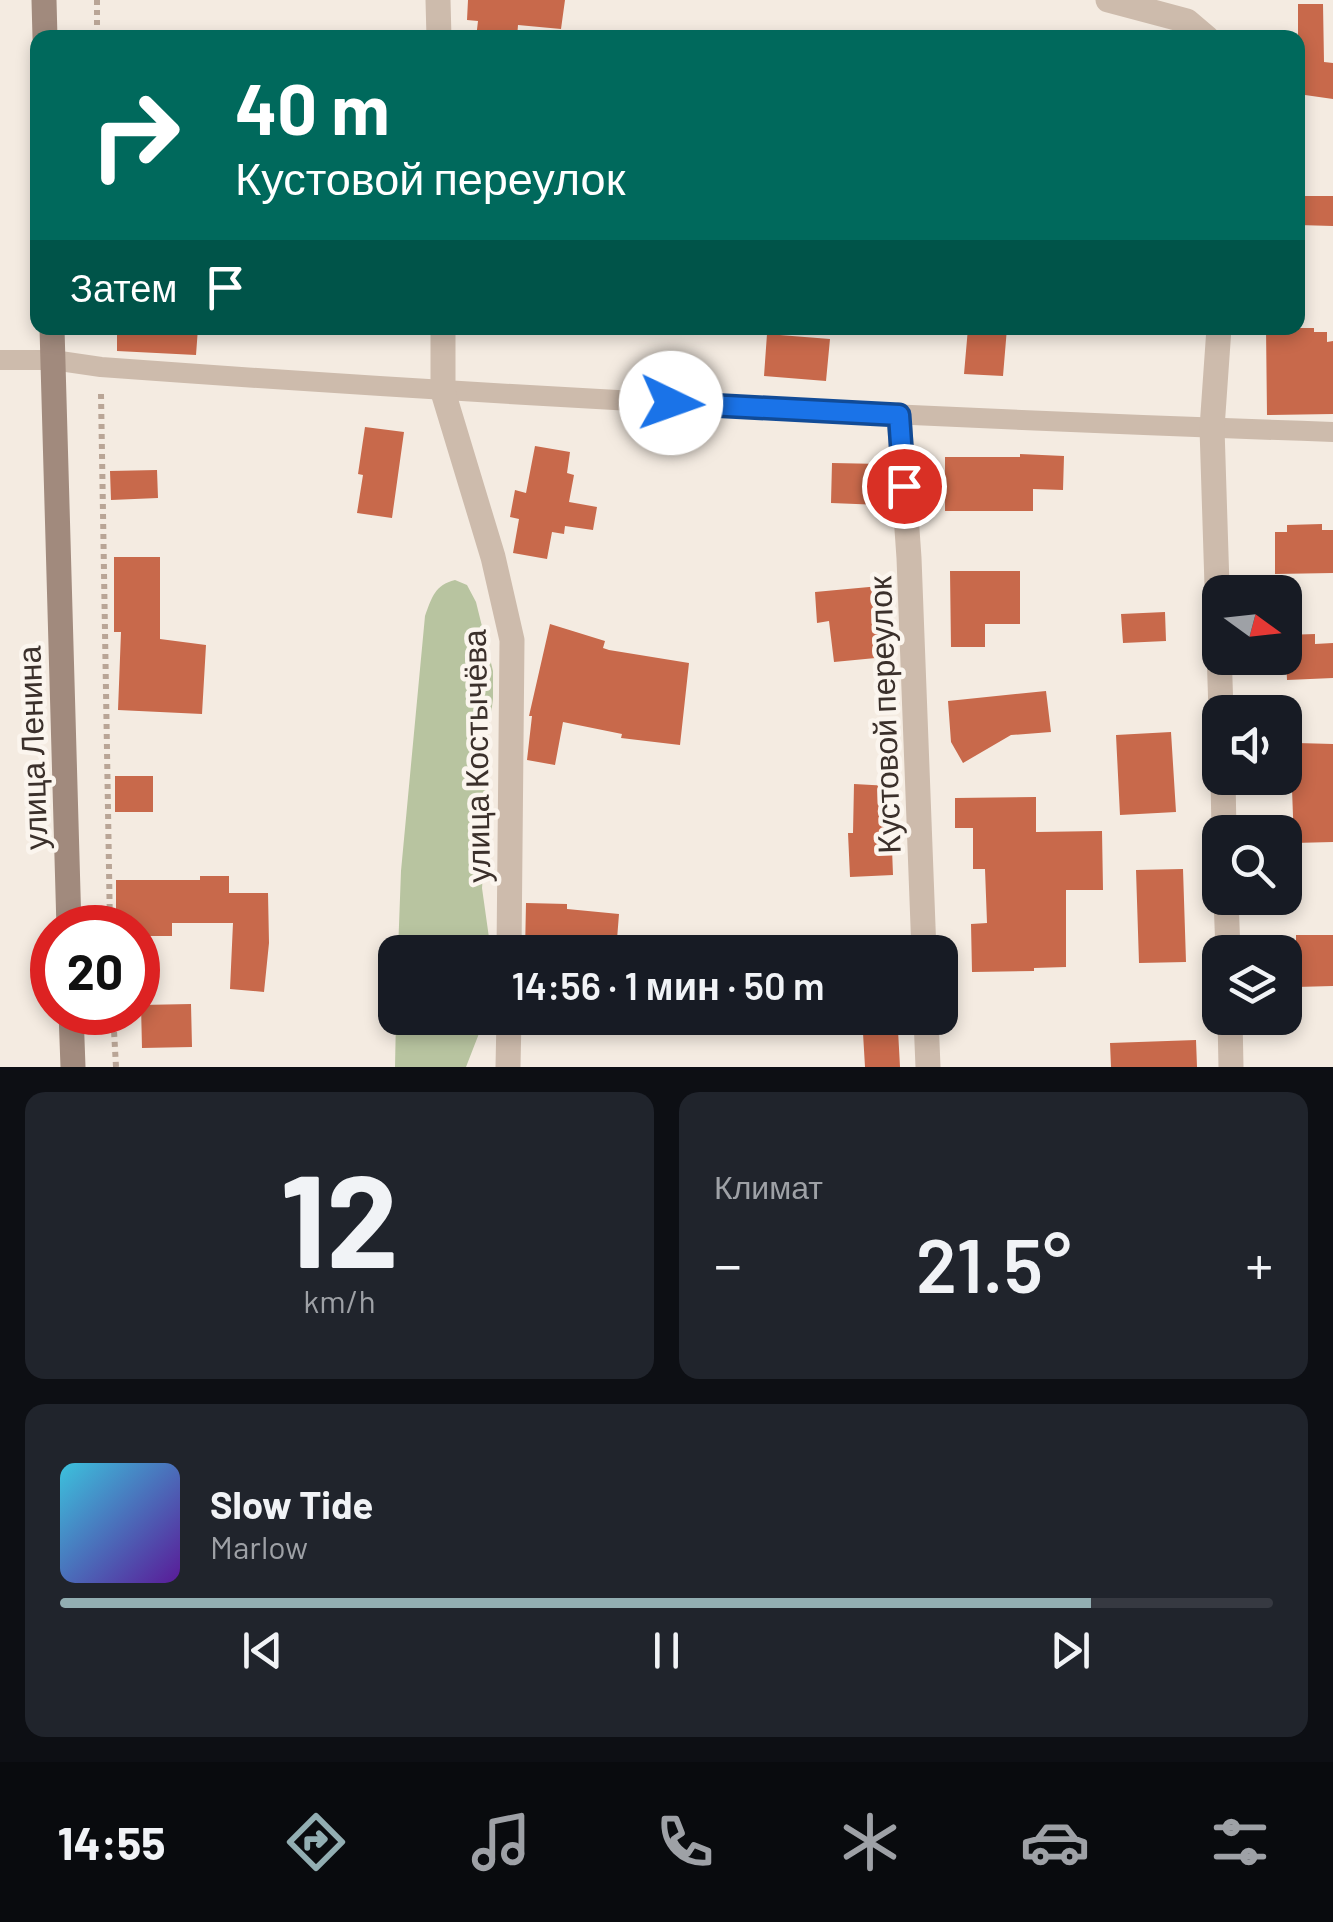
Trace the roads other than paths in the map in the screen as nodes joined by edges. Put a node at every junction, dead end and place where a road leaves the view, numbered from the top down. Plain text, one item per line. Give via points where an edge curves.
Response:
1 (44, 0) edge
2 (438, 0) edge
3 (1108, 0) edge
4 (45, 30) edge
5 (439, 30) edge
6 (1198, 30) edge
7 (52, 335) edge
8 (442, 335) edge
9 (1219, 335) edge
10 (0, 360) edge
11 (53, 360) junction
12 (443, 392) junction
13 (899, 415) junction
14 (1212, 428) junction
15 (1333, 432) edge
16 (1220, 695) edge
17 (68, 905) edge
18 (510, 935) edge
19 (923, 935) edge
20 (71, 1035) edge
21 (509, 1035) edge
22 (927, 1035) edge
23 (1230, 1035) edge
24 (72, 1067) edge
25 (508, 1067) edge
26 (928, 1067) edge
27 (1231, 1067) edge

1 - 4 main road
2 - 5 street
3 - 6 street via 1188,20
7 - 11 main road, улица Ленина
8 - 12 street, улица Костычёва
9 - 14 street
10 - 11 lane
11 - 12 lane
11 - 17 main road, улица Ленина
12 - 13 lane
12 - 18 street, улица Костычёва via 512,640
13 - 14 lane
13 - 19 street, Кустовой переулок
14 - 15 lane
14 - 16 street
20 - 24 main road
21 - 25 street
22 - 26 street
23 - 27 street

